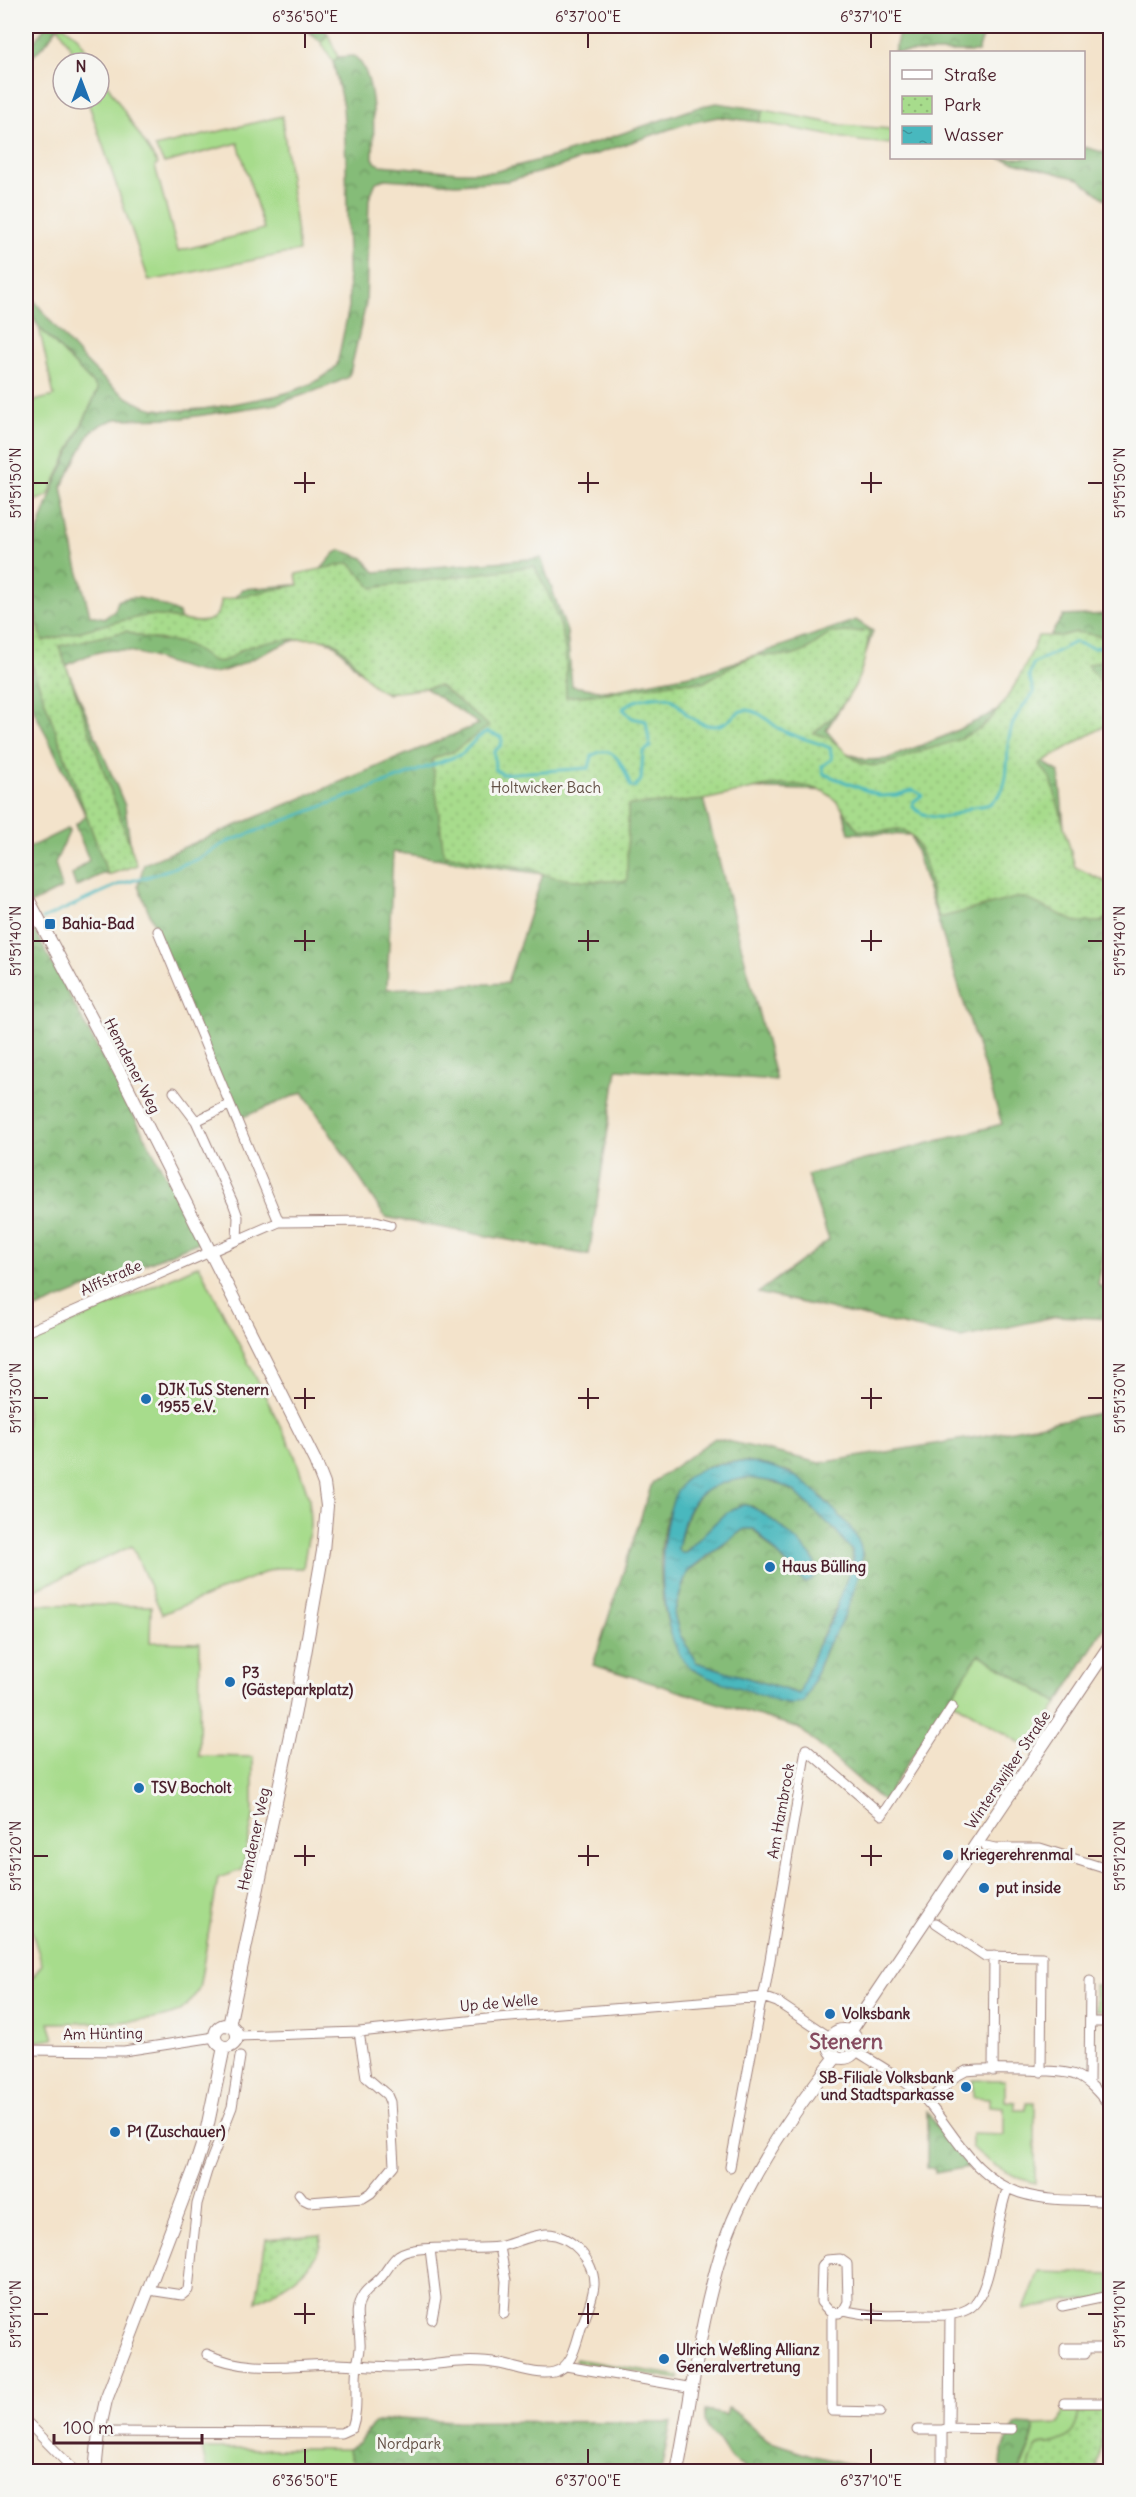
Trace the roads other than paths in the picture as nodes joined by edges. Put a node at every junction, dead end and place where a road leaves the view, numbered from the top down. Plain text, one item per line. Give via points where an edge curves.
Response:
1 (26, 895) edge
2 (158, 931) dead end
3 (174, 1092) dead end
4 (229, 1105) junction
5 (196, 1121) junction
6 (279, 1222) junction
7 (390, 1225) dead end
8 (237, 1240) junction
9 (208, 1252) junction
10 (26, 1332) edge
11 (1110, 1645) edge
12 (952, 1707) dead end
13 (986, 1846) dead end
14 (1110, 1870) edge
15 (936, 1923) dead end
16 (994, 1956) junction
17 (1090, 1981) dead end
18 (763, 1997) junction
19 (1090, 2022) junction
20 (1110, 2022) edge
21 (229, 2025) junction
22 (359, 2032) junction
23 (850, 2032) junction
24 (237, 2036) junction
25 (215, 2037) junction
26 (831, 2038) junction
27 (224, 2047) junction
28 (26, 2050) edge
29 (856, 2051) junction
30 (240, 2057) dead end
31 (836, 2057) junction
32 (993, 2071) junction
33 (1041, 2072) junction
34 (1089, 2083) junction
35 (928, 2103) junction
36 (1110, 2104) edge
37 (730, 2167) dead end
38 (1008, 2188) junction
39 (299, 2194) dead end
40 (1110, 2201) edge
41 (500, 2247) junction
42 (430, 2249) junction
43 (149, 2290) junction
44 (1110, 2296) edge
45 (1062, 2306) dead end
46 (844, 2310) junction
47 (832, 2313) junction
48 (504, 2314) dead end
49 (950, 2315) junction
50 (432, 2319) dead end
51 (1085, 2348) dead end
52 (1110, 2348) edge
53 (207, 2354) dead end
54 (566, 2366) junction
55 (357, 2367) junction
56 (693, 2388) junction
57 (1064, 2403) dead end
58 (1110, 2403) edge
59 (880, 2412) dead end
60 (26, 2421) edge
61 (946, 2429) junction
62 (1012, 2429) dead end
63 (917, 2430) dead end
64 (99, 2432) junction
65 (76, 2472) edge
66 (95, 2472) edge
67 (677, 2472) edge
68 (942, 2472) edge

1 - 9 street, Hemdener Weg via 123,1078
2 - 4 street
3 - 5 street, Hemdener Weg
4 - 5 street
4 - 6 street
5 - 8 street, Hemdener Weg via 238,1217
6 - 7 street via 376,1221
6 - 8 street
8 - 9 street
9 - 10 street, Alffstraße
9 - 21 street, Hemdener Weg via 315,1461 327,1506 295,1711
11 - 23 street, Winterswijker Straße
12 - 18 street, Am Hambrock via 882,1815 806,1749
13 - 14 street via 1040,1848
15 - 16 street via 985,1956
16 - 32 street
16 - 33 street via 1042,1957
17 - 19 street
18 - 22 street, Up de Welle
18 - 26 street
18 - 37 street
19 - 20 street
19 - 34 street
21 - 24 street
21 - 25 street via 218,2029
22 - 24 street, Up de Welle
22 - 39 street via 366,2077 390,2102 394,2165 363,2198 309,2202
23 - 26 street via 840,2030
23 - 29 street via 857,2042
24 - 27 street via 233,2045
25 - 27 street
25 - 28 street, Am Hünting via 124,2051
26 - 31 street via 829,2048
27 - 43 street via 206,2133
29 - 31 street via 847,2058
29 - 35 street
30 - 43 street via 232,2107 197,2204 188,2290 182,2295
31 - 56 street via 772,2149 733,2222 707,2306
32 - 33 street
32 - 35 street via 957,2075
33 - 34 street via 1075,2074
34 - 36 street
35 - 38 street via 961,2149 982,2171
38 - 40 street via 1036,2197
38 - 49 street via 982,2291 970,2308
41 - 42 street
41 - 48 street via 506,2281
41 - 54 street via 549,2234 563,2237 588,2262 594,2286
42 - 50 street via 436,2298
42 - 55 street via 410,2249 399,2255 364,2293 356,2316 361,2346
43 - 64 street via 114,2378
44 - 45 street
46 - 47 street
46 - 47 street via 849,2302 848,2266 843,2260 826,2260 822,2267 821,2302
46 - 49 street via 865,2316
47 - 59 street via 832,2411
49 - 61 street
51 - 52 street
53 - 55 street via 269,2367
54 - 55 street via 543,2373 470,2361 410,2368
54 - 56 street
55 - 64 street via 356,2417 352,2428 340,2433
56 - 67 street
57 - 58 street
60 - 65 street
61 - 62 street
61 - 63 street
61 - 68 street
64 - 66 street

